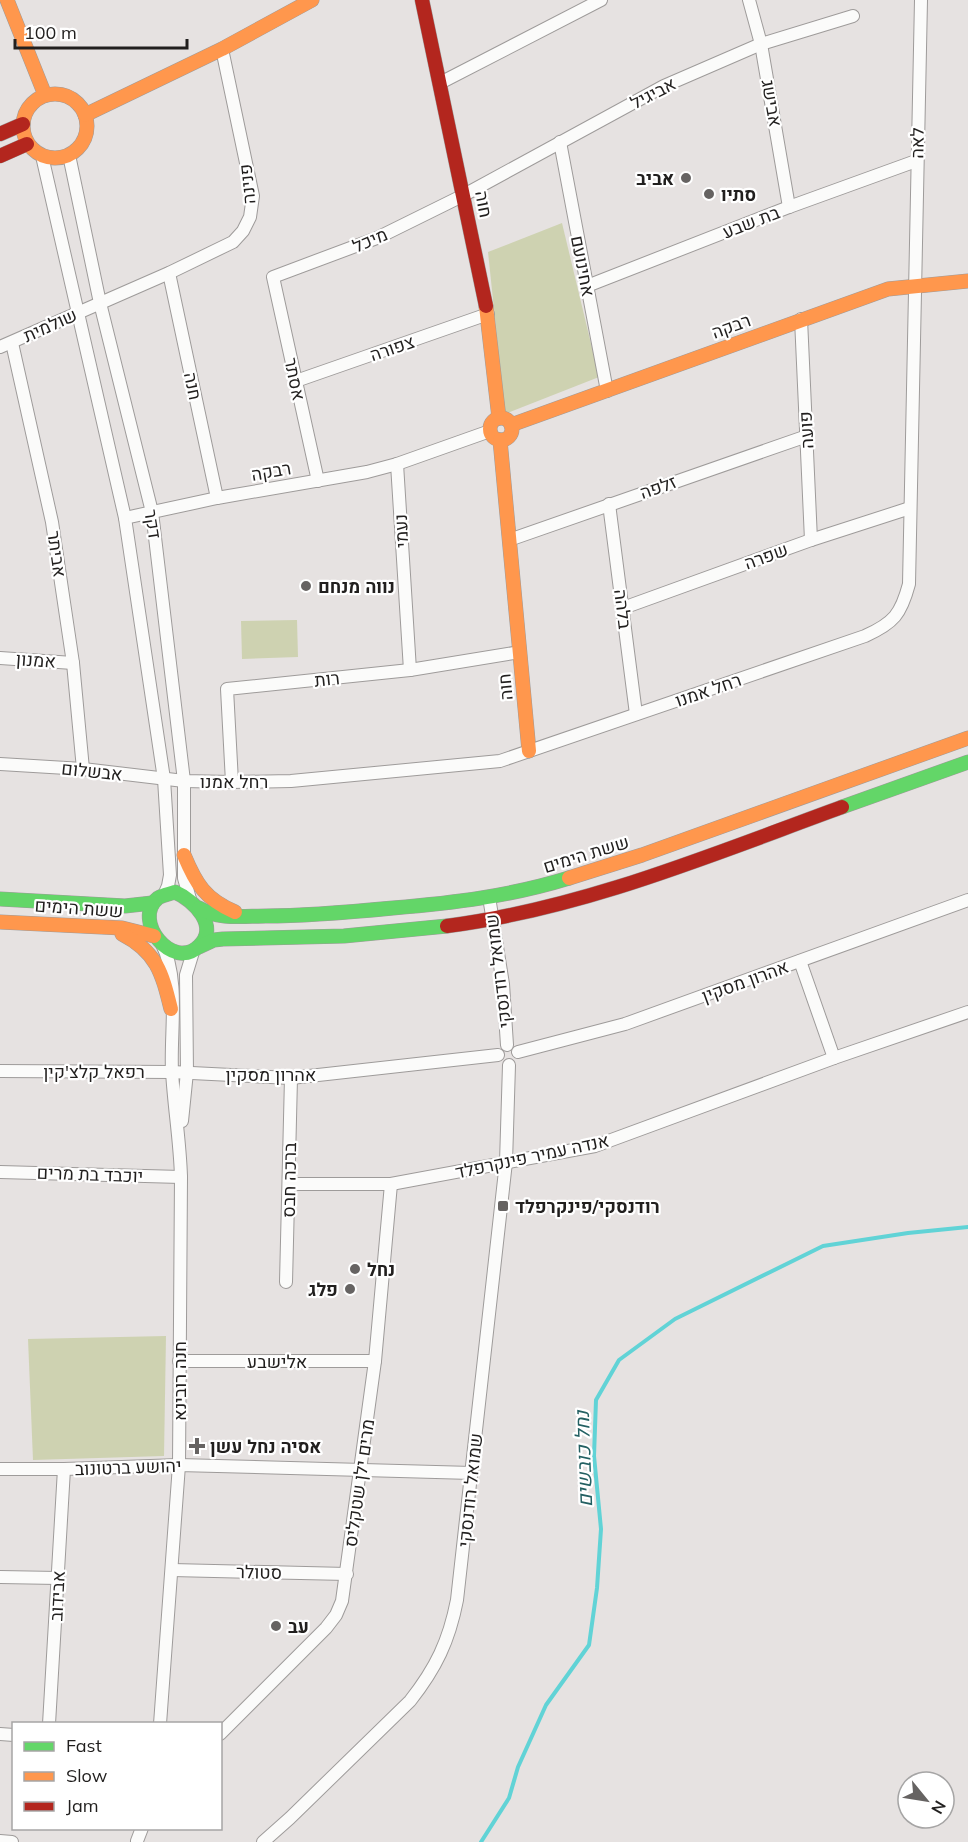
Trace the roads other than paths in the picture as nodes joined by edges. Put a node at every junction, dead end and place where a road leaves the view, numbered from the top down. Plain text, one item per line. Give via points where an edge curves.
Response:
1 (7, 0) edge
2 (312, 0) edge
3 (422, 0) edge
4 (601, 0) edge
5 (749, 0) edge
6 (921, 0) edge
7 (853, 16) dead end
8 (761, 44) junction
9 (222, 48) junction
10 (440, 82) junction
11 (45, 95) junction
12 (85, 115) junction
13 (22, 124) junction
14 (0, 134) edge
15 (560, 142) junction
16 (27, 144) junction
17 (69, 155) junction
18 (0, 156) edge
19 (42, 156) junction
20 (916, 161) junction
21 (464, 195) junction
22 (789, 207) junction
23 (169, 273) junction
24 (273, 277) joint
25 (968, 281) edge
26 (587, 286) junction
27 (915, 286) junction
28 (100, 303) junction
29 (77, 313) junction
30 (488, 314) junction
31 (801, 319) junction
32 (6, 345) edge
33 (296, 381) junction
34 (607, 391) junction
35 (505, 422) junction
36 (495, 436) junction
37 (807, 436) junction
38 (397, 464) junction
39 (318, 481) junction
40 (217, 498) junction
41 (609, 504) junction
42 (910, 507) junction
43 (152, 512) junction
44 (125, 518) junction
45 (509, 540) junction
46 (811, 540) junction
47 (623, 608) junction
48 (519, 652) junction
49 (0, 658) edge
50 (73, 663) junction
51 (410, 670) junction
52 (636, 714) junction
53 (968, 738) edge
54 (529, 751) junction
55 (968, 762) edge
56 (0, 764) edge
57 (83, 769) junction
58 (164, 779) junction
59 (184, 781) junction
60 (232, 782) junction
61 (184, 855) junction
62 (489, 897) junction
63 (0, 899) edge
64 (158, 899) junction
65 (968, 900) edge
66 (194, 903) junction
67 (244, 916) junction
68 (493, 920) junction
69 (0, 922) edge
70 (92, 926) junction
71 (158, 939) junction
72 (196, 949) junction
73 (800, 961) junction
74 (171, 1009) junction
75 (968, 1012) edge
76 (507, 1045) junction
77 (518, 1052) junction
78 (498, 1055) junction
79 (834, 1058) junction
80 (509, 1065) junction
81 (0, 1071) edge
82 (172, 1072) junction
83 (187, 1072) junction
84 (291, 1078) junction
85 (180, 1146) junction
86 (506, 1162) junction
87 (0, 1172) edge
88 (181, 1177) junction
89 (289, 1184) junction
90 (391, 1184) junction
91 (286, 1282) dead end
92 (179, 1361) junction
93 (375, 1361) junction
94 (179, 1465) junction
95 (0, 1469) edge
96 (64, 1469) junction
97 (362, 1471) junction
98 (472, 1473) junction
99 (172, 1570) junction
100 (347, 1574) junction
101 (0, 1577) edge
102 (58, 1578) junction
103 (49, 1722) edge
104 (160, 1722) edge
105 (222, 1732) edge
106 (0, 1841) edge
107 (12, 1842) edge
108 (263, 1842) edge

1 - 11 main road
2 - 9 main road
3 - 10 main road, חוה
4 - 10 street
5 - 8 street, אבישג
6 - 20 street, לאה
7 - 8 street, אביגיל
8 - 15 street, אביגיל via 664,86
8 - 22 street, אבישג
9 - 12 main road
9 - 23 street, פנינה via 253,196 250,217 233,242
10 - 21 main road, חוה
11 - 12 main road via 69,97
11 - 13 main road via 29,106
12 - 17 main road via 83,142
13 - 14 main road
13 - 16 main road
15 - 21 street, אביגיל
15 - 26 street, אחינועם
16 - 18 main road
16 - 19 main road
17 - 19 main road
17 - 28 street, דקר
19 - 29 street, דקר
20 - 22 street, בת שבע
20 - 27 street, לאה
21 - 24 street, מיכל via 377,238
21 - 30 main road, חוה
22 - 26 street, בת שבע
23 - 28 street, פנינה
23 - 40 street, חנה
24 - 33 street, אסתר
25 - 27 main road, רבקה
26 - 34 street, אחינועם
27 - 31 main road, רבקה via 888,289
27 - 42 street, רחל אמנו
28 - 29 street, שולמית
28 - 43 street, דקר
29 - 32 street, שולמית
29 - 44 street, דקר
30 - 33 street, צפורה
30 - 35 main road, חוה
31 - 34 main road, רבקה
31 - 37 street, פועה
32 - 50 street, אביתר via 52,522
33 - 39 street, אסתר
34 - 35 main road, רבקה
35 - 36 main road via 492,423
35 - 36 main road via 511,434
36 - 38 street, רבקה
36 - 45 main road, חוה
37 - 41 street, זלפה
37 - 46 street, פועה
38 - 39 street, רבקה
38 - 51 street, נעמי
39 - 40 street, רבקה
40 - 43 street, רבקה
41 - 45 street, זלפה
41 - 47 street, בלהה
42 - 46 street, שפרה
42 - 52 street, רחל אמנו via 909,584 903,605 883,628
43 - 44 street, רבקה
43 - 59 street, דקר
44 - 58 street, דקר
45 - 48 main road, חוה
46 - 47 street, שפרה
47 - 52 street, בלהה
48 - 51 street, רות
48 - 54 main road, חוה
49 - 50 street, אמנון
50 - 57 street, אביתר
51 - 60 street, רות via 227,688
52 - 54 street, רחל אמנו
53 - 62 main road, ששת הימים via 612,865
54 - 60 street, רחל אמנו via 500,761 291,781
55 - 68 main road via 619,887 563,905
56 - 57 street, אבשלום
57 - 58 street, אבשלום
58 - 59 street, אבשלום
58 - 64 street, דקר via 170,875 168,886
59 - 60 street, רחל אמנו
59 - 61 street, דקר
61 - 66 street, דקר via 184,878
61 - 67 main road via 193,877 210,900
62 - 67 main road, ששת הימים via 342,913
62 - 68 street, שמואל רודנסקי
63 - 64 main road, ששת הימים via 124,906
64 - 66 main road via 175,892
64 - 71 main road via 148,919
65 - 73 street, אהרון מסקין
66 - 67 main road, ששת הימים via 209,914
66 - 72 main road via 207,923 204,940
68 - 72 main road via 343,936 223,939
68 - 76 street, שמואל רודנסקי
69 - 70 main road, ששת הימים
70 - 71 main road, ששת הימים via 122,928
70 - 74 main road via 119,933 149,951 163,977
71 - 72 main road via 171,951
71 - 74 street, חנה רובינא via 166,952 171,975
72 - 83 street, חנה רובינא via 186,975
73 - 77 street, אהרון מסקין via 625,1024
73 - 79 street
74 - 82 street, חנה רובינא
75 - 79 street, אנדה עמיר פינקרפלד
76 - 77 street
76 - 78 street
77 - 80 street via 516,1061
78 - 80 street via 500,1061
78 - 84 street, אהרון מסקין
79 - 86 street, אנדה עמיר פינקרפלד via 595,1146
80 - 86 street, שמואל רודנסקי
81 - 82 street, רפאל קלצ'קין
82 - 83 street, רפאל קלצ'קין
82 - 85 street, חנה רובינא
83 - 84 street, אהרון מסקין
83 - 85 street, חנה רובינא
84 - 89 street, ברכה חבס
85 - 88 street, חנה רובינא
86 - 90 street, אנדה עמיר פינקרפלד
86 - 98 street, שמואל רודנסקי
87 - 88 street, יוכבד בת מרים
88 - 92 street, חנה רובינא
89 - 90 street, אנדה עמיר פינקרפלד
89 - 91 street, ברכה חבס
90 - 93 street, מרים ילן שטקליס
92 - 93 street, אלישבע
92 - 94 street, חנה רובינא
93 - 97 street, מרים ילן שטקליס
94 - 96 street, יהושע ברטונוב
94 - 97 street, יהושע ברטונוב
94 - 99 street, חנה רובינא
95 - 96 street, יהושע ברטונוב
96 - 102 street, אבידוב
97 - 98 street, יהושע ברטונוב
97 - 100 street, מרים ילן שטקליס
98 - 108 street, שמואל רודנסקי via 451,1630 427,1680
99 - 100 street, סטולר
99 - 104 street, חנה רובינא
100 - 105 street, מרים ילן שטקליס via 342,1601 326,1628
101 - 102 street
102 - 103 street, אבידוב
106 - 107 street

